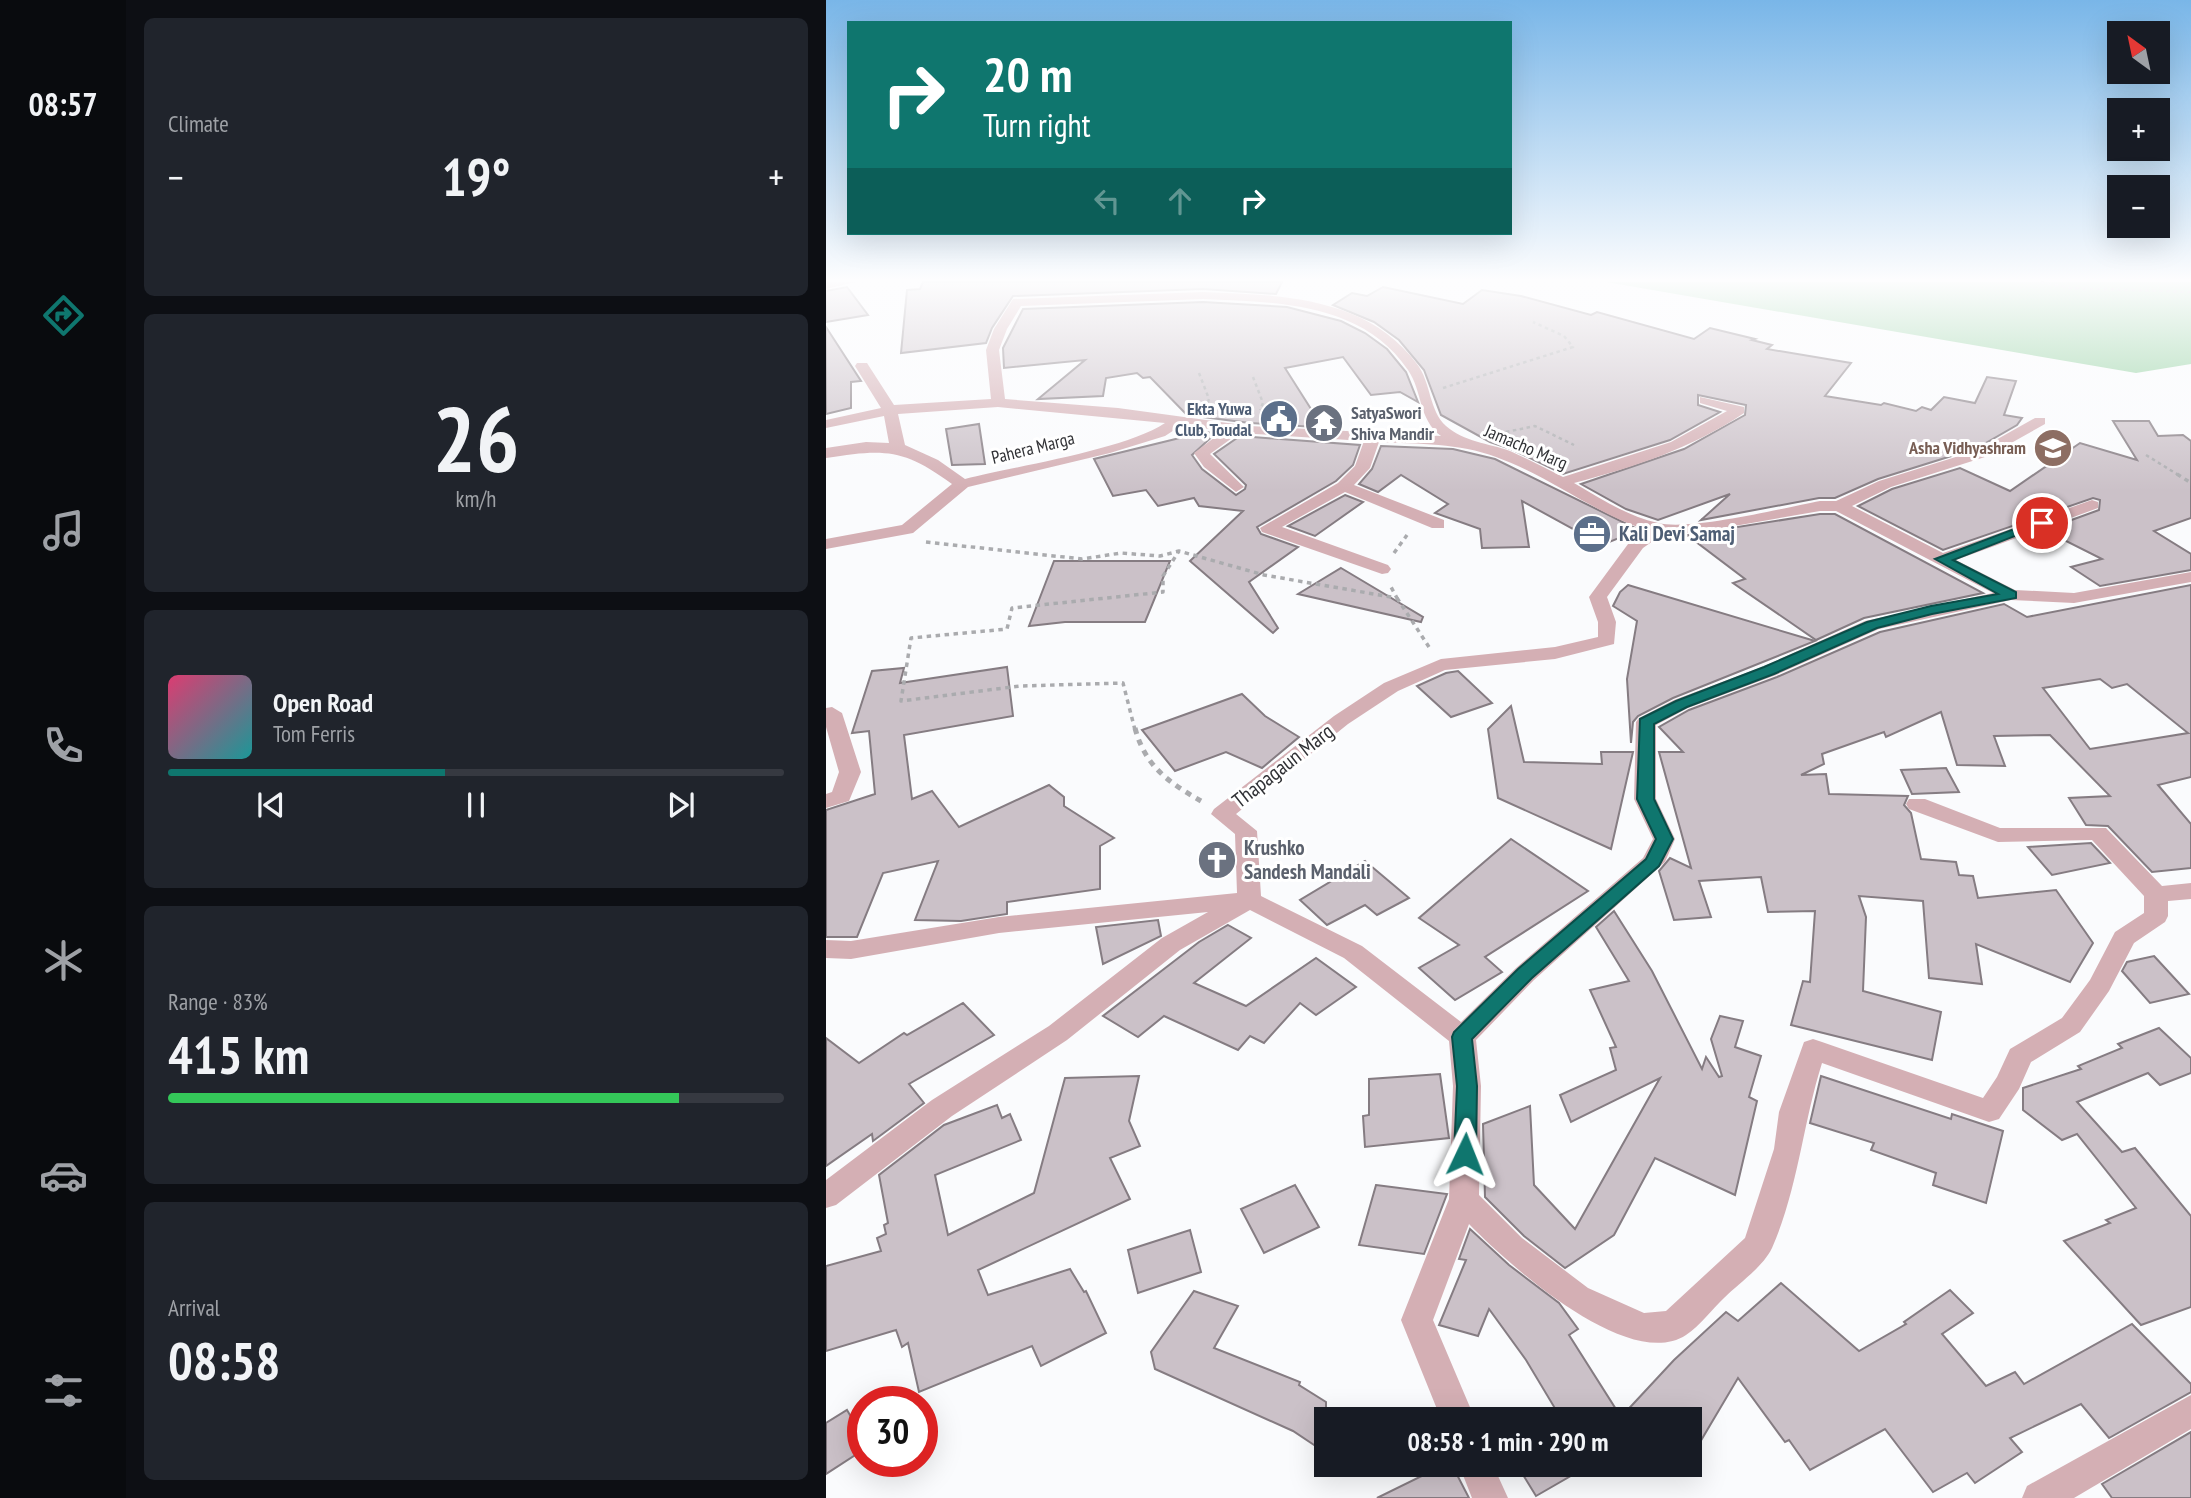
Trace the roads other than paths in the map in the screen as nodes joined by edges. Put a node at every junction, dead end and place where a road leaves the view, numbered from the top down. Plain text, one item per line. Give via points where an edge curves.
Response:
1 (993, 352) edge
2 (1397, 352) edge
3 (862, 366) dead end
4 (1705, 400) dead end
5 (998, 403) junction
6 (890, 410) junction
7 (1178, 421) junction
8 (2040, 421) dead end
9 (826, 424) edge
10 (1243, 429) junction
11 (1373, 438) junction
12 (1461, 442) junction
13 (898, 447) junction
14 (826, 453) edge
15 (1561, 482) junction
16 (962, 484) junction
17 (1343, 486) junction
18 (1236, 487) dead end
19 (2092, 505) dead end
20 (1839, 506) junction
21 (1438, 524) dead end
22 (1660, 529) junction
23 (850, 538) junction
24 (826, 544) edge
25 (826, 552) edge
26 (1942, 559) junction
27 (1381, 569) dead end
28 (2191, 577) edge
29 (2011, 595) junction
30 (832, 713) dead end
31 (826, 801) edge
32 (1917, 804) dead end
33 (2191, 891) edge
34 (2156, 894) junction
35 (1249, 900) junction
36 (826, 949) edge
37 (1462, 1037) junction
38 (826, 1196) edge
39 (1464, 1199) junction
40 (1453, 1407) edge
41 (2191, 1411) edge
42 (1481, 1477) edge
43 (1490, 1498) edge
44 (2040, 1498) edge

1 - 5 street
2 - 12 street via 1412,366 1434,427
3 - 6 street
4 - 15 street via 1738,410 1709,430 1650,458
5 - 6 street, Jamacho Marg
5 - 7 street, Jamacho Marg
6 - 9 street, Jamacho Marg
6 - 13 street
7 - 10 street, Jamacho Marg
7 - 16 street, Pahera Marga via 1160,433 1105,450
8 - 20 street via 1983,453 1885,484
10 - 11 street, Jamacho Marg
10 - 18 street via 1202,453
11 - 12 street, Jamacho Marg
11 - 17 street via 1362,468
12 - 15 street, Jamacho Marg via 1503,454
13 - 14 street
13 - 16 street via 933,463
15 - 22 street, Jamacho Marg via 1617,515
16 - 23 street, Pahera Marga via 907,529
17 - 21 street
17 - 27 street via 1268,528
19 - 26 street
20 - 22 street
20 - 26 street
22 - 35 street, Thapagaun Marg via 1637,544 1598,597 1607,622 1607,640 1555,653 1441,665 1391,687 1341,720 1222,814 1246,831
23 - 24 street
23 - 25 street
26 - 29 street
28 - 29 street via 2074,598
29 - 37 street via 1872,625 1646,722 1645,799 1664,839 1653,862 1525,974
30 - 31 street via 850,772 841,796
32 - 34 street via 1998,835 2098,833
33 - 34 street
34 - 39 street via 2157,916 2124,938 2100,985 2071,1026 2020,1056 1989,1111 1812,1049 1758,1245 1674,1325 1642,1328 1577,1298 1511,1247
35 - 36 street via 999,925 851,950
35 - 37 street via 1353,952
35 - 38 street via 1171,944 1058,1033 942,1108
37 - 39 street via 1467,1086
39 - 40 street via 1417,1320
41 - 44 street
42 - 43 street

